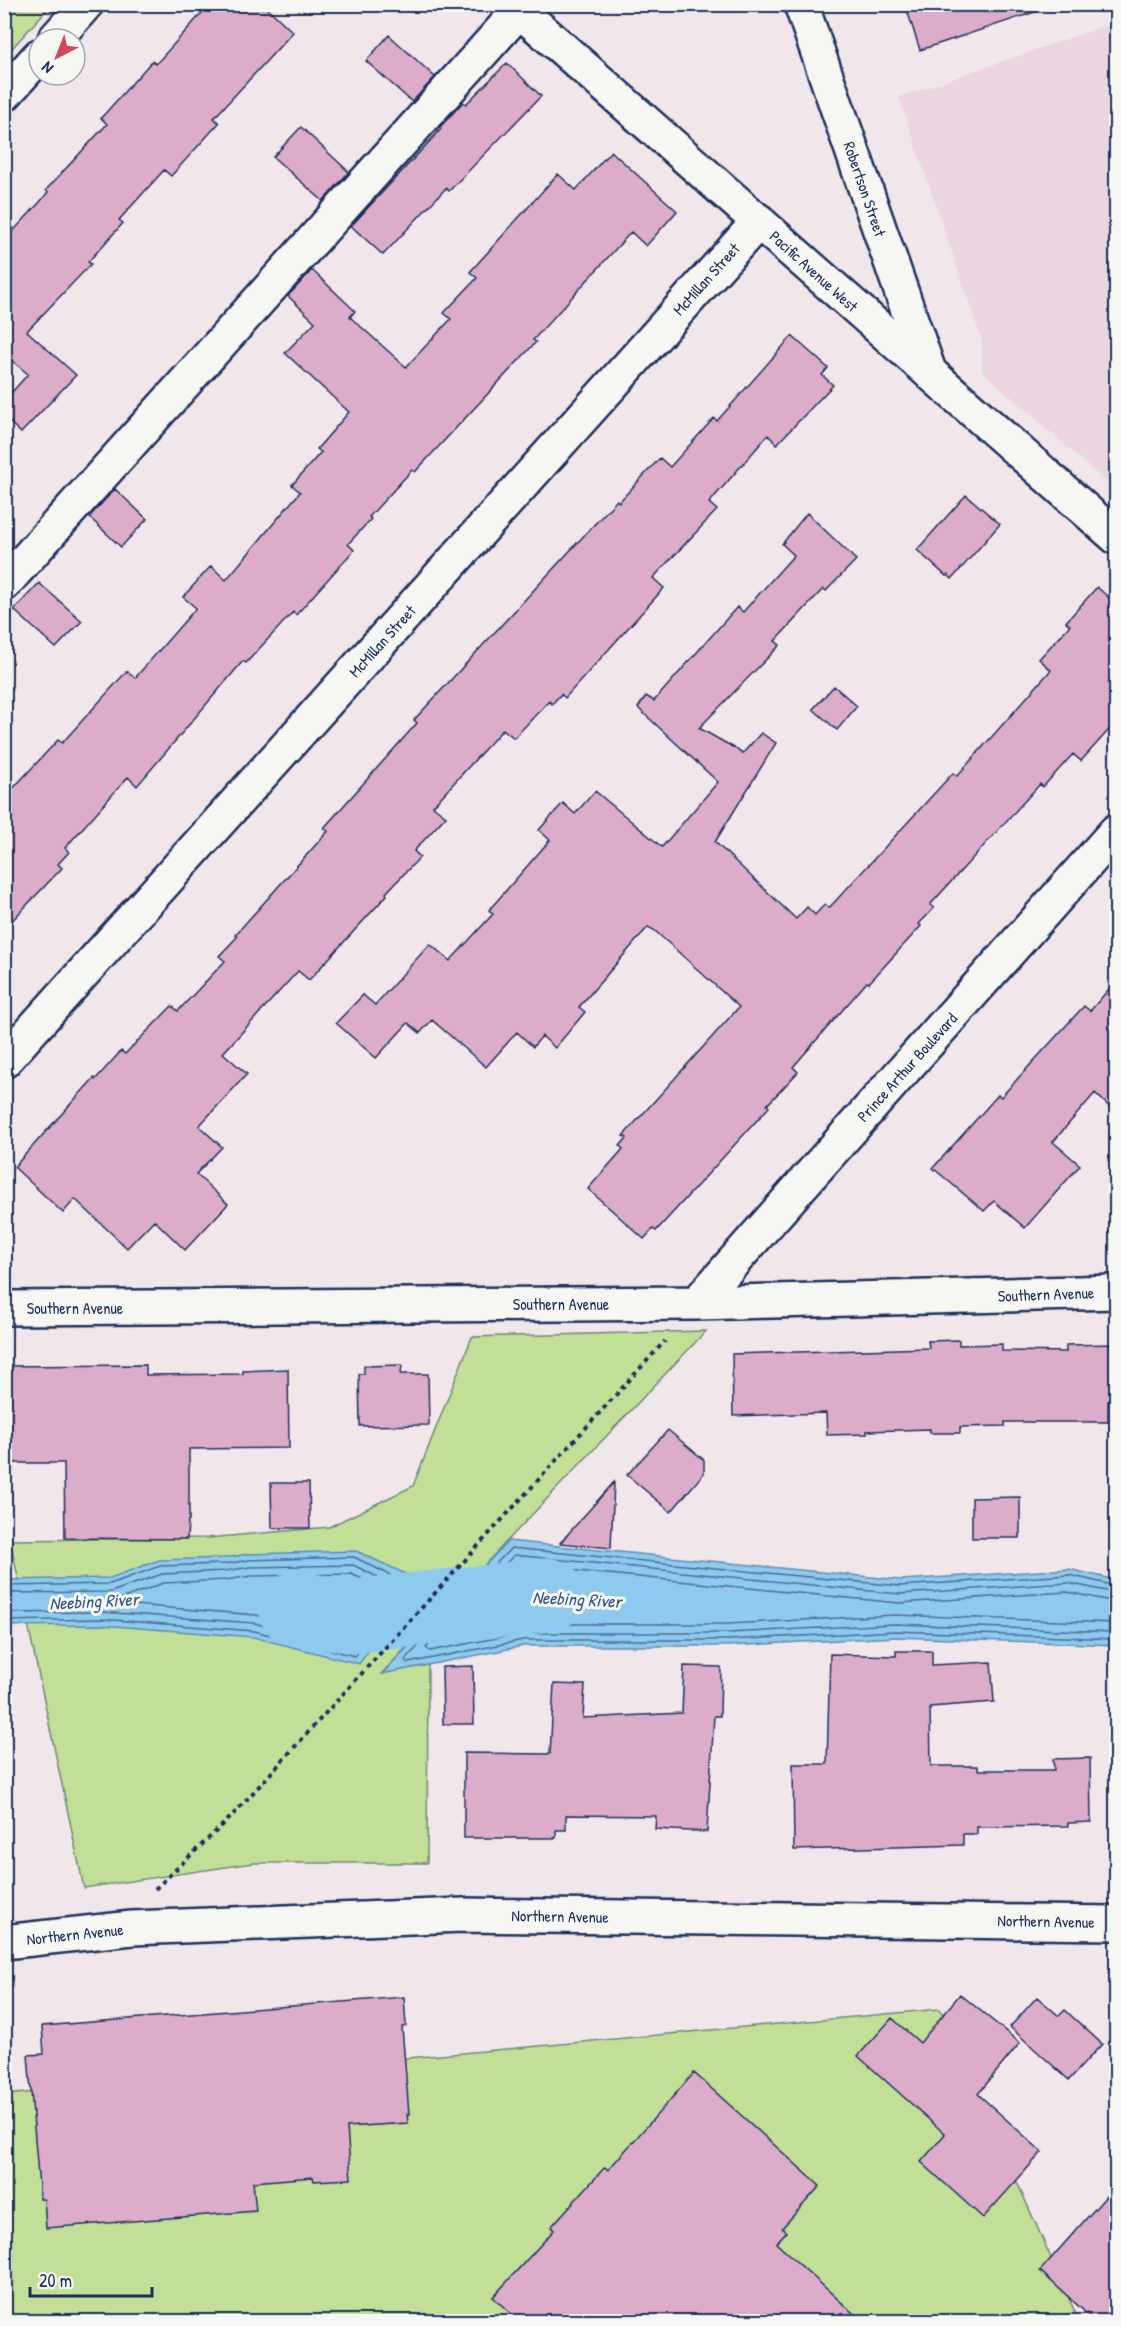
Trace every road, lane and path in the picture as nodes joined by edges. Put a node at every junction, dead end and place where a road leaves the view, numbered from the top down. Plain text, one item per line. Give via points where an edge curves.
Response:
1 (86, 4) edge
2 (801, 4) edge
3 (516, 8) edge
4 (66, 27) edge
5 (27, 69) edge
6 (4, 95) edge
7 (759, 221) junction
8 (929, 373) junction
9 (1116, 537) edge
10 (4, 584) edge
11 (1116, 831) edge
12 (4, 1060) edge
13 (1116, 1292) edge
14 (698, 1303) junction
15 (4, 1308) edge
16 (666, 1341) dead end
17 (154, 1890) dead end
18 (1116, 1923) edge
19 (4, 1942) edge

1 - 4 street
2 - 8 street, Robertson Street
3 - 7 street, Pacific Avenue West
3 - 10 street
5 - 6 street
7 - 8 street, Pacific Avenue West
7 - 12 street, McMillan Street
8 - 9 street, Pacific Avenue West
11 - 14 street, Prince Arthur Boulevard
13 - 14 street, Southern Avenue
14 - 15 street, Southern Avenue
16 - 17 path via 229,1819
18 - 19 street, Northern Avenue via 464,1915 132,1928

